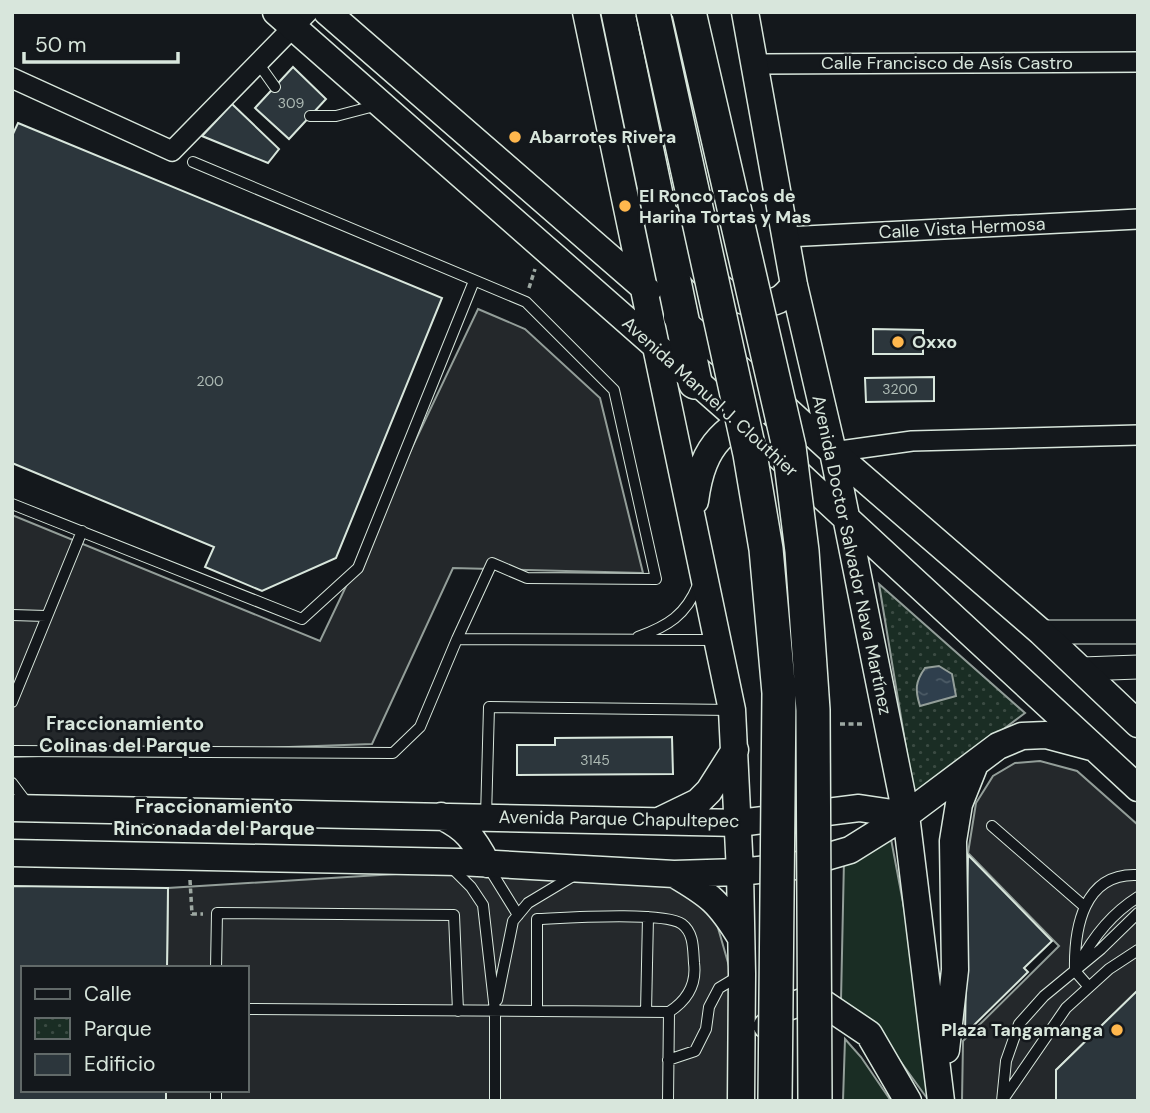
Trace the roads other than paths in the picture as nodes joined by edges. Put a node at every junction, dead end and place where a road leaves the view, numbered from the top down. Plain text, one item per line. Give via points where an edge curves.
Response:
1 (327, 12) edge
2 (586, 12) edge
3 (618, 12) edge
4 (653, 12) edge
5 (689, 12) edge
6 (745, 12) edge
7 (292, 17) edge
8 (1138, 62) edge
9 (258, 63) junction
10 (756, 64) junction
11 (14, 83) edge
12 (275, 87) dead end
13 (380, 104) junction
14 (310, 116) dead end
15 (650, 160) junction
16 (193, 162) dead end
17 (1138, 219) edge
18 (786, 237) junction
19 (474, 281) junction
20 (794, 285) junction
21 (644, 288) junction
22 (682, 321) junction
23 (657, 349) junction
24 (695, 382) junction
25 (777, 401) junction
26 (740, 421) junction
27 (1138, 435) edge
28 (833, 452) junction
29 (12, 503) edge
30 (693, 517) junction
31 (845, 520) junction
32 (82, 531) junction
33 (704, 570) junction
34 (12, 615) edge
35 (46, 617) junction
36 (1041, 632) junction
37 (1138, 632) edge
38 (457, 639) junction
39 (631, 639) junction
40 (719, 640) junction
41 (1138, 667) edge
42 (1082, 669) junction
43 (12, 702) edge
44 (732, 710) junction
45 (1138, 724) edge
46 (1094, 748) junction
47 (735, 750) junction
48 (12, 751) edge
49 (976, 762) junction
50 (12, 783) edge
51 (1138, 788) edge
52 (22, 809) edge
53 (906, 815) junction
54 (440, 816) junction
55 (486, 817) junction
56 (658, 821) junction
57 (739, 823) junction
58 (992, 826) dead end
59 (12, 853) edge
60 (446, 862) junction
61 (487, 864) junction
62 (589, 867) junction
63 (740, 872) junction
64 (674, 873) junction
65 (1138, 875) edge
66 (1138, 897) edge
67 (1085, 907) junction
68 (1138, 914) edge
69 (518, 915) junction
70 (648, 917) junction
71 (741, 938) junction
72 (1138, 950) edge
73 (216, 966) edge
74 (1075, 971) junction
75 (742, 974) junction
76 (1089, 987) junction
77 (248, 1009) edge
78 (458, 1011) junction
79 (495, 1011) junction
80 (537, 1011) junction
81 (646, 1012) junction
82 (669, 1012) junction
83 (668, 1060) junction
84 (941, 1097) edge
85 (495, 1101) edge
86 (668, 1101) edge
87 (741, 1101) edge
88 (749, 1101) edge
89 (775, 1101) edge
90 (815, 1101) edge
91 (908, 1101) edge
92 (1002, 1101) edge

1 - 21 main road, Avenida Manuel J. Clouthier
2 - 21 main road
3 - 15 highway
4 - 89 highway, bridge via 750,454 766,549 779,693
5 - 90 highway, bridge via 789,447 802,551 813,710
6 - 10 main road, Avenida Doctor Salvador Nava Martínez
7 - 9 street
7 - 13 main road, Avenida Manuel J. Clouthier
8 - 10 street, Calle Francisco de Asís Castro
9 - 11 street via 172,151
9 - 12 lane
10 - 18 main road, Avenida Doctor Salvador Nava Martínez
13 - 14 lane via 336,116
13 - 23 main road, Avenida Manuel J. Clouthier
15 - 20 main road via 675,235 697,267 729,293 752,304 778,300
15 - 22 highway
16 - 19 lane
17 - 18 street, Calle Vista Hermosa
18 - 20 main road, Avenida Doctor Salvador Nava Martínez
19 - 32 lane via 358,568 302,619
19 - 38 lane via 526,302 614,390 656,579 527,578 492,563
20 - 28 main road, Avenida Doctor Salvador Nava Martínez
21 - 22 main road, Avenida Manuel J. Clouthier
21 - 23 main road
22 - 24 highway
22 - 25 main road, Avenida Manuel J. Clouthier
23 - 24 main road, Avenida Manuel J. Clouthier
23 - 30 main road
24 - 26 main road, Avenida Manuel J. Clouthier
25 - 26 main road
25 - 28 main road, Avenida Manuel J. Clouthier
26 - 30 main road via 705,456
26 - 31 main road, Avenida Manuel J. Clouthier
27 - 28 street via 912,441
28 - 31 main road, Avenida Doctor Salvador Nava Martínez
28 - 36 main road, Avenida Manuel J. Clouthier
29 - 32 lane
30 - 33 main road
31 - 46 main road, Avenida Manuel J. Clouthier
31 - 53 main road, Avenida Doctor Salvador Nava Martínez
32 - 35 lane
33 - 39 lane via 692,601 677,617
33 - 40 main road
34 - 35 lane
35 - 43 lane
36 - 37 street
36 - 42 main road, Avenida Manuel J. Clouthier
38 - 39 lane
38 - 48 lane via 420,727 393,753
39 - 40 lane
40 - 44 main road
41 - 42 street
42 - 45 main road, Avenida Manuel J. Clouthier
44 - 47 main road
44 - 55 lane via 489,707
46 - 49 main road via 1046,735 1022,736
46 - 51 main road, Avenida Manuel J. Clouthier
47 - 56 main road via 698,802
47 - 57 main road
49 - 53 main road
49 - 84 main road via 959,804 953,841 955,970
50 - 52 lane
52 - 54 main road, Avenida Parque Chapultepec
53 - 57 main road, Avenida Parque Chapultepec via 859,808
53 - 63 main road via 850,850 795,866
53 - 84 main road, Avenida Doctor Salvador Nava Martínez
54 - 55 main road, Avenida Parque Chapultepec
54 - 61 main road via 471,837
55 - 56 main road, Avenida Parque Chapultepec
56 - 57 main road, Avenida Parque Chapultepec
57 - 63 main road
58 - 67 lane
59 - 60 main road
60 - 61 main road
60 - 79 lane via 484,905
61 - 62 main road
61 - 69 lane
62 - 64 main road
62 - 69 lane via 528,903
63 - 64 main road
63 - 71 main road
64 - 71 main road via 722,908
65 - 67 lane via 1105,882
66 - 74 lane via 1094,936
67 - 74 lane via 1077,929
68 - 74 lane
69 - 79 lane
70 - 80 lane via 537,919
70 - 81 lane
70 - 82 lane via 680,922 691,934 695,972 691,990
71 - 75 main road
72 - 76 lane
73 - 78 lane via 217,913 454,915
74 - 76 lane
74 - 92 lane via 1019,1024 1006,1061
75 - 83 lane via 719,988 695,1051
75 - 87 main road
76 - 92 lane via 1059,1018
77 - 78 lane
78 - 79 lane
79 - 80 lane
79 - 85 lane
80 - 81 lane
81 - 82 lane
82 - 83 lane
83 - 86 lane
88 - 91 main road via 764,1029 785,1008 805,1001 823,1003 869,1034

